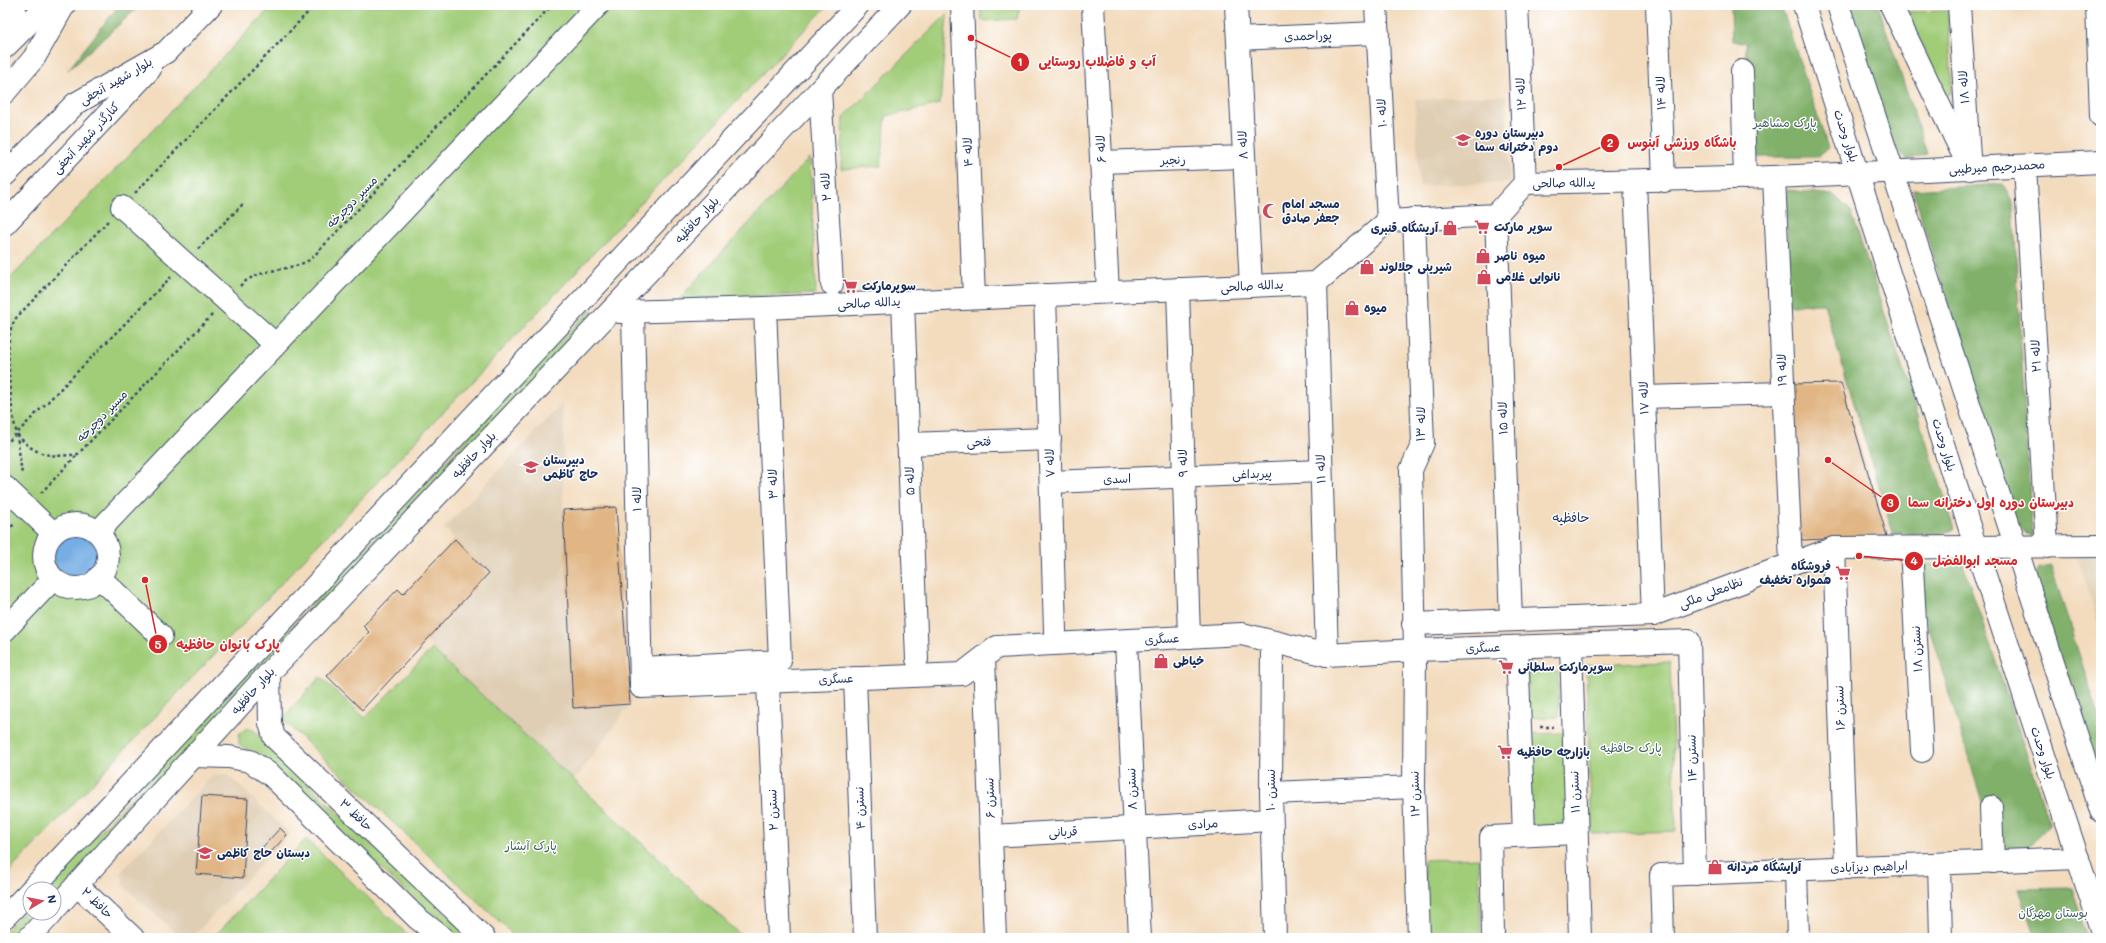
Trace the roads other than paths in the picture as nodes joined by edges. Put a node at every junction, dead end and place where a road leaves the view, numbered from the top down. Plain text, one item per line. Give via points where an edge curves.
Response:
1 (15, 5) edge
2 (47, 5) edge
3 (64, 5) edge
4 (211, 5) edge
5 (598, 5) edge
6 (858, 5) edge
7 (900, 5) edge
8 (962, 5) edge
9 (1094, 5) edge
10 (1236, 5) edge
11 (1376, 5) edge
12 (1517, 5) edge
13 (1657, 5) edge
14 (1804, 5) edge
15 (1838, 5) edge
16 (1891, 5) edge
17 (1959, 5) edge
18 (2097, 5) edge
19 (1378, 33) junction
20 (1238, 39) junction
21 (11, 41) edge
22 (166, 52) junction
23 (1742, 71) dead end
24 (820, 90) junction
25 (5, 92) edge
26 (2101, 116) edge
27 (1244, 157) junction
28 (1101, 162) junction
29 (2101, 162) edge
30 (2025, 166) junction
31 (1970, 168) junction
32 (1893, 172) junction
33 (1858, 173) junction
34 (5, 175) edge
35 (1774, 177) junction
36 (1746, 178) junction
37 (1664, 181) junction
38 (1634, 182) junction
39 (1525, 183) junction
40 (122, 207) road end
41 (1496, 215) junction
42 (1414, 219) junction
43 (1388, 221) junction
44 (5, 224) edge
45 (1316, 283) junction
46 (832, 284) dead end
47 (1251, 286) junction
48 (1178, 289) junction
49 (1108, 292) junction
50 (590, 293) junction
51 (1045, 295) junction
52 (974, 298) junction
53 (903, 302) junction
54 (765, 308) junction
55 (610, 312) junction
56 (633, 312) junction
57 (276, 345) junction
58 (1783, 393) junction
59 (1644, 397) junction
60 (1050, 439) junction
61 (908, 444) junction
62 (1321, 471) junction
63 (1184, 476) junction
64 (1051, 482) junction
65 (5, 487) edge
66 (98, 532) junction
67 (53, 533) junction
68 (2101, 546) edge
69 (2016, 547) junction
70 (2047, 547) junction
71 (1834, 548) junction
72 (1911, 548) junction
73 (1976, 548) junction
74 (1791, 563) junction
75 (100, 577) junction
76 (53, 579) junction
77 (1653, 615) junction
78 (1545, 619) junction
79 (1511, 620) junction
80 (1413, 624) junction
81 (5, 630) edge
82 (1055, 631) dead end
83 (161, 636) dead end
84 (1189, 637) junction
85 (1126, 641) junction
86 (1689, 641) joint
87 (1272, 642) junction
88 (1571, 646) junction
89 (1547, 647) junction
90 (1517, 648) junction
91 (1415, 650) junction
92 (1327, 655) junction
93 (984, 658) junction
94 (916, 659) dead end
95 (269, 673) junction
96 (641, 677) junction
97 (855, 678) junction
98 (768, 683) junction
99 (1922, 751) dead end
100 (194, 756) junction
101 (1414, 788) junction
102 (1270, 793) junction
103 (1991, 807) dead end
104 (2101, 811) edge
105 (1271, 820) junction
106 (1134, 828) junction
107 (1576, 833) junction
108 (1524, 835) junction
109 (991, 836) junction
110 (2078, 858) junction
111 (1993, 862) junction
112 (1939, 864) junction
113 (1846, 868) junction
114 (1796, 870) junction
115 (1695, 874) junction
116 (39, 881) edge
117 (78, 885) junction
118 (22, 899) edge
119 (62, 902) edge
120 (5, 917) edge
121 (45, 921) edge
122 (2101, 929) edge
123 (1493, 933) dead end
124 (29, 938) edge
125 (133, 938) edge
126 (443, 938) edge
127 (484, 938) edge
128 (779, 938) edge
129 (865, 938) edge
130 (995, 938) edge
131 (1140, 938) edge
132 (1275, 938) edge
133 (1419, 938) edge
134 (1580, 938) edge
135 (1663, 938) edge
136 (1798, 938) edge
137 (1941, 938) edge

1 - 21 street
2 - 21 street
3 - 25 street via 34,58
4 - 22 street, بلوار شهید آنجفی
5 - 57 street
6 - 50 street
7 - 24 street, بلوار حافظیه
8 - 52 street, لاله ۴
9 - 28 street, لاله ۶
10 - 20 street, لاله ۸
11 - 19 street, لاله ۱۰
12 - 39 street, لاله ۱۲
13 - 37 street, لاله ۱۴
14 - 33 street, بلوار وحدت
15 - 32 street
16 - 31 street
17 - 31 street, لاله ۱۸
18 - 26 street
19 - 20 street, پوراحمدی
19 - 43 street, لاله ۱۰
20 - 27 street, لاله ۸
22 - 34 street, بلوار شهید آنجفی via 75,104
22 - 44 street, کنارگذر شهید آنجفی
23 - 36 street
24 - 46 street, لاله ۲
24 - 55 street, بلوار حافظیه
27 - 28 street, رنجبر
27 - 47 street, لاله ۸
28 - 49 street, لاله ۶
29 - 30 street, محمدرحیم میرطیبی
30 - 31 street, محمدرحیم میرطیبی
30 - 70 street, لاله ۲۱
31 - 32 street, محمدرحیم میرطیبی
32 - 33 street, محمدرحیم میرطیبی
32 - 69 street
33 - 35 street, یدالله صالحی
33 - 73 street, بلوار وحدت
35 - 36 street, یدالله صالحی
35 - 58 street, لاله ۱۹
36 - 37 street, یدالله صالحی
37 - 38 street, یدالله صالحی
38 - 39 street, یدالله صالحی
38 - 59 street, لاله ۱۷
39 - 41 street, یدالله صالحی
40 - 57 street
41 - 42 street
41 - 79 street, لاله ۱۵
42 - 43 street
42 - 80 street, لاله ۱۳ via 1423,443 1411,470
43 - 45 street
45 - 47 street, یدالله صالحی
45 - 62 street, لاله ۱۱
47 - 48 street, یدالله صالحی
48 - 49 street, یدالله صالحی
48 - 63 street, لاله ۹
49 - 51 street, یدالله صالحی
50 - 55 street
50 - 116 street
51 - 52 street, یدالله صالحی
51 - 60 street, لاله ۷
52 - 53 street, یدالله صالحی
53 - 54 street, یدالله صالحی
53 - 61 street, لاله ۵
54 - 56 street, یدالله صالحی
54 - 96 street, لاله ۳ via 780,661
55 - 56 street, یدالله صالحی
55 - 95 street, بلوار حافظیه
56 - 96 street, لاله ۱
57 - 66 street
58 - 59 street
58 - 74 street, لاله ۱۹
59 - 77 street, لاله ۱۷
60 - 61 street, فتحی
60 - 64 street, لاله ۷
61 - 94 street, لاله ۵
62 - 63 street, پیربداغی
62 - 92 street, لاله ۱۱
63 - 64 street, اسدی
63 - 84 street, لاله ۹
64 - 82 street, لاله ۷
65 - 67 street
66 - 67 street via 78,523 67,524
66 - 75 street via 105,541 108,552 107,563
67 - 76 street via 48,537 43,559 46,570
68 - 70 street, نظامعلی ملکی
69 - 70 street, نظامعلی ملکی
69 - 73 street, نظامعلی ملکی
69 - 104 street
71 - 72 street, نظامعلی ملکی
71 - 74 street, نظامعلی ملکی
71 - 113 street, نسترن ۱۶
72 - 73 street, نظامعلی ملکی
72 - 99 street, نسترن ۱۸
73 - 110 street, بلوار وحدت
74 - 77 street, نظامعلی ملکی
75 - 76 street via 85,587 74,588
75 - 83 street
76 - 81 street
77 - 78 street, نظامعلی ملکی
78 - 79 street, نظامعلی ملکی
78 - 89 street
79 - 80 street, نظامعلی ملکی
80 - 91 street, لاله ۱۳
84 - 85 street, عسگری
84 - 87 street, عسگری via 1242,634
85 - 93 street, عسگری via 997,647
85 - 106 street, نسترن ۸
86 - 88 street, عسگری
86 - 115 street, نسترن ۱۴
87 - 92 street, عسگری
87 - 102 street, نسترن ۱۰
88 - 89 street, عسگری
88 - 107 street, نسترن ۱۱
89 - 90 street, عسگری
90 - 91 street, عسگری
90 - 108 street
91 - 92 street, عسگری
91 - 101 street, نسترن ۱۲
93 - 97 street, عسگری via 962,674
93 - 109 street, نسترن ۶
95 - 100 street, بلوار حافظیه
95 - 127 street, حافظ ۳ via 270,723 274,738
96 - 98 street, عسگری
97 - 98 street, عسگری
97 - 129 street, نسترن ۴
98 - 128 street, نسترن ۲
100 - 117 street, بلوار حافظیه
100 - 126 street via 229,757 250,761 271,775 417,918
101 - 102 street
101 - 133 street, نسترن ۱۲
102 - 105 street, نسترن ۱۰
103 - 111 street
105 - 106 street, مرادی
105 - 132 street, نسترن ۱۰
106 - 109 street, قربانی
106 - 131 street, نسترن ۸
107 - 108 street
107 - 134 street, نسترن ۱۱
108 - 123 street via 1491,837
109 - 130 street, نسترن ۶
110 - 111 street, ابراهیم دیزآبادی
110 - 122 street, بلوار وحدت
111 - 112 street, ابراهیم دیزآبادی
112 - 113 street, ابراهیم دیزآبادی
112 - 137 street
113 - 114 street, ابراهیم دیزآبادی
114 - 115 street, ابراهیم دیزآبادی
114 - 136 street
115 - 135 street, ابراهیم دیزآبادی via 1661,875
117 - 119 street, بلوار حافظیه
117 - 125 street, حافظ ۲
118 - 120 street
121 - 124 street

